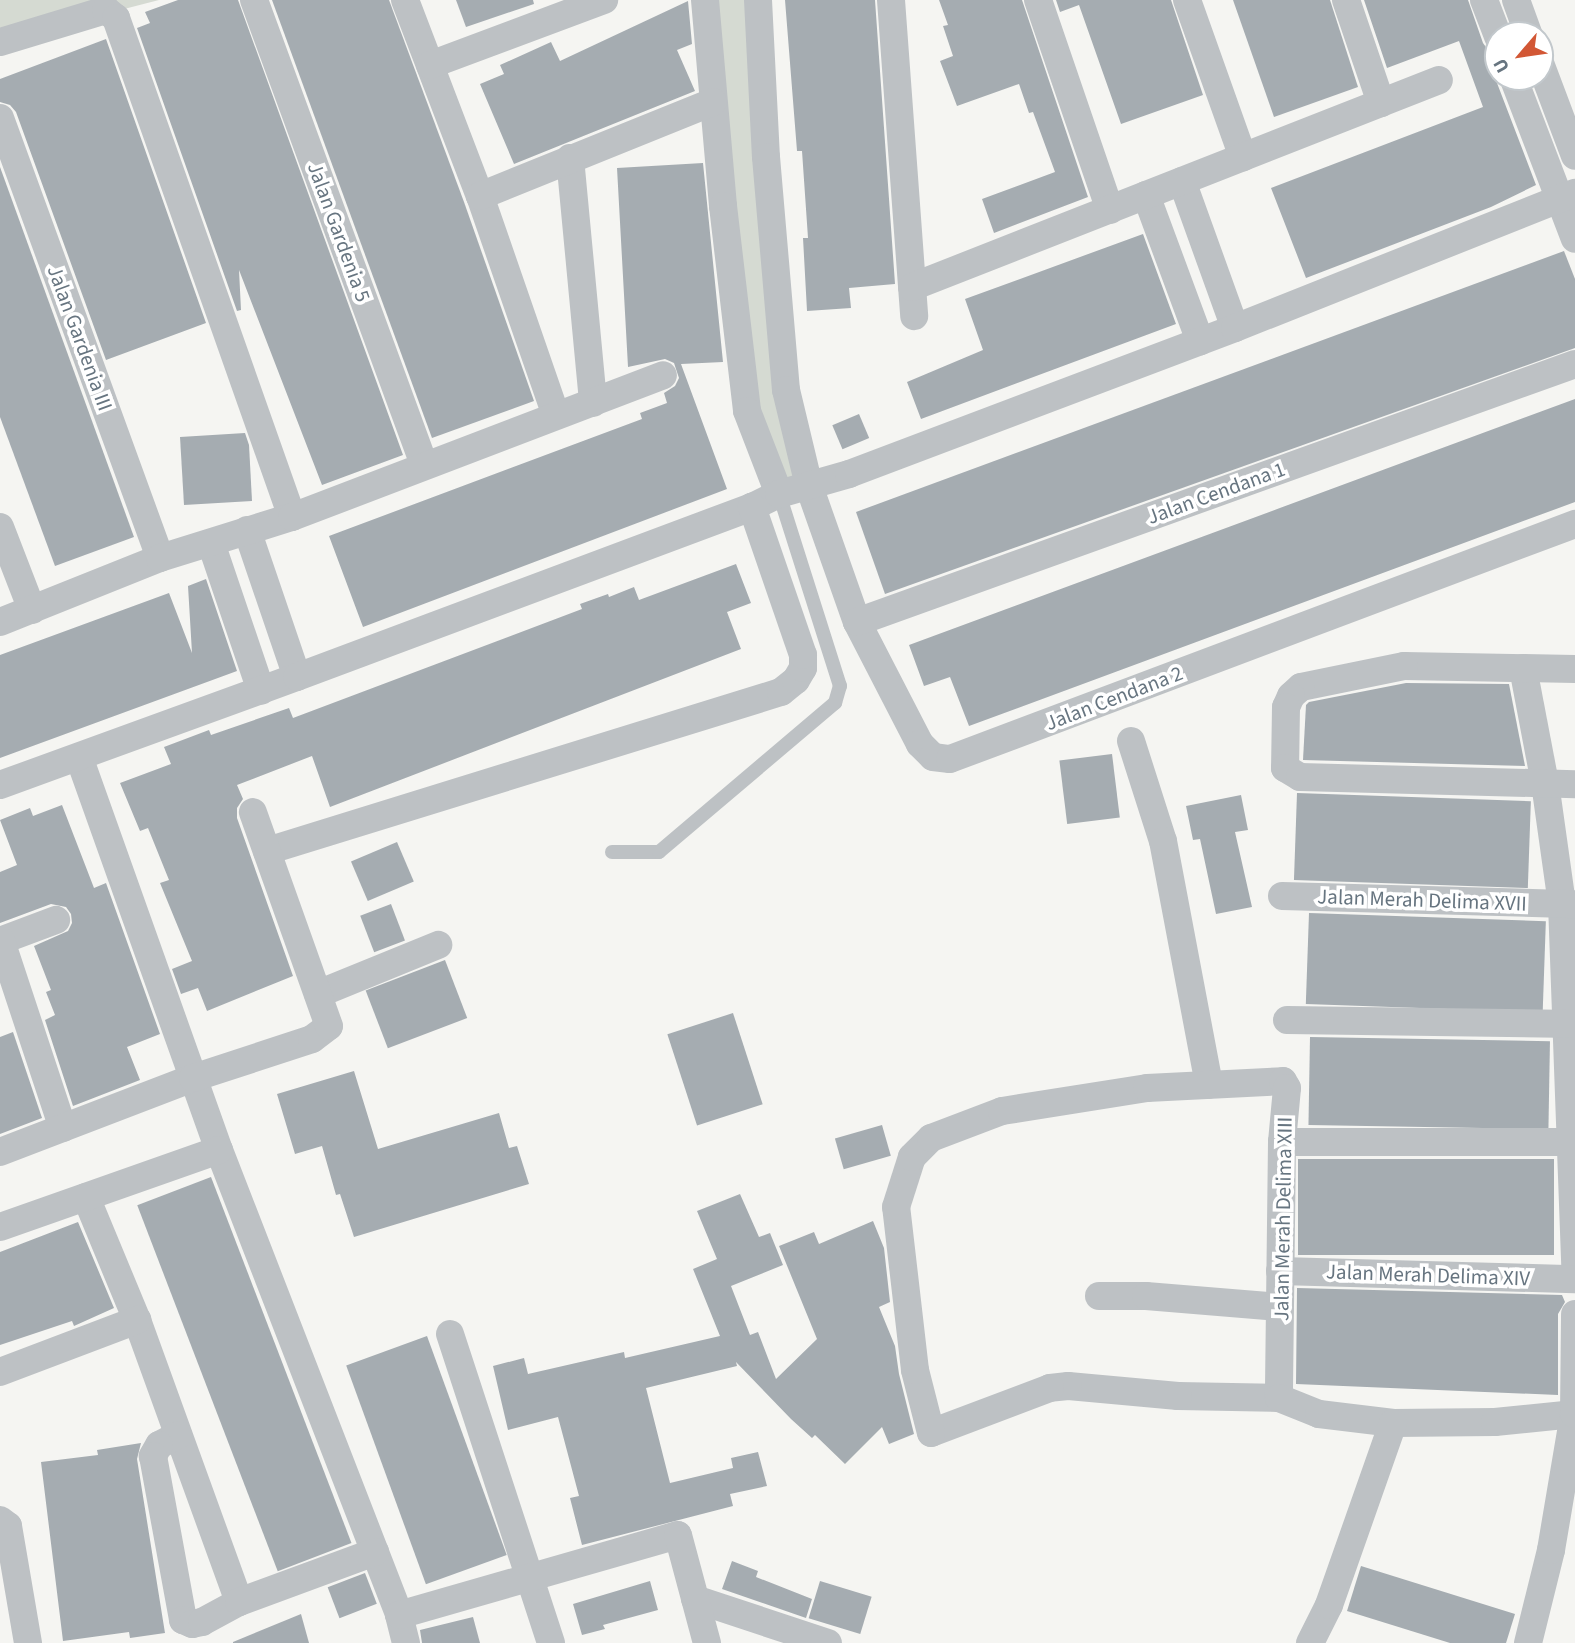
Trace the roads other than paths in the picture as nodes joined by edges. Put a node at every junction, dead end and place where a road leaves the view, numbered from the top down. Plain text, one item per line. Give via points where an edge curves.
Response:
1 (254, 0) edge
2 (405, 0) edge
3 (604, 0) edge
4 (705, 0) edge
5 (758, 0) edge
6 (891, 0) edge
7 (1038, 0) edge
8 (1187, 0) edge
9 (1346, 0) edge
10 (1485, 0) edge
11 (1516, 0) edge
12 (1492, 21) edge
13 (1524, 21) edge
14 (0, 42) edge
15 (430, 65) junction
16 (1439, 80) dead end
17 (1519, 91) edge
18 (1551, 91) edge
19 (713, 103) junction
20 (1381, 103) junction
21 (0, 118) edge
22 (1575, 156) edge
23 (1243, 157) junction
24 (570, 158) junction
25 (1182, 181) junction
26 (1146, 195) junction
27 (480, 196) junction
28 (1567, 197) edge
29 (1110, 210) junction
30 (1575, 239) edge
31 (912, 287) junction
32 (914, 316) dead end
33 (1235, 328) junction
34 (1200, 341) junction
35 (1575, 364) edge
36 (663, 375) dead end
37 (593, 403) junction
38 (556, 415) junction
39 (424, 464) junction
40 (809, 486) junction
41 (779, 494) junction
42 (752, 508) junction
43 (292, 517) junction
44 (1575, 524) edge
45 (0, 527) edge
46 (247, 530) junction
47 (211, 543) junction
48 (160, 558) junction
49 (32, 610) junction
50 (0, 622) edge
51 (858, 622) junction
52 (1523, 668) junction
53 (1575, 669) edge
54 (297, 677) junction
55 (261, 691) junction
56 (1130, 741) dead end
57 (79, 757) junction
58 (1545, 783) junction
59 (1575, 784) edge
60 (0, 785) edge
61 (254, 812) dead end
62 (267, 851) junction
63 (612, 852) dead end
64 (1282, 896) dead end
65 (1569, 904) edge
66 (56, 920) dead end
67 (0, 941) edge
68 (438, 945) dead end
69 (318, 994) junction
70 (10, 1004) edge
71 (1287, 1020) dead end
72 (1572, 1024) edge
73 (193, 1078) junction
74 (1209, 1085) junction
75 (63, 1128) junction
76 (1282, 1142) junction
77 (1572, 1142) edge
78 (219, 1150) junction
79 (0, 1152) edge
80 (86, 1198) junction
81 (0, 1227) edge
82 (1575, 1268) edge
83 (1280, 1271) junction
84 (1575, 1279) edge
85 (1099, 1296) dead end
86 (1280, 1307) junction
87 (1575, 1314) edge
88 (137, 1320) junction
89 (450, 1334) dead end
90 (0, 1372) edge
91 (1279, 1398) junction
92 (1574, 1414) edge
93 (1393, 1423) junction
94 (178, 1434) junction
95 (0, 1520) edge
96 (1563, 1551) edge
97 (375, 1552) junction
98 (531, 1577) junction
99 (695, 1599) junction
100 (239, 1602) junction
101 (399, 1615) junction
102 (776, 1635) edge
103 (28, 1643) edge
104 (406, 1643) edge
105 (551, 1643) edge
106 (707, 1643) edge
107 (828, 1643) edge
108 (1310, 1643) edge
109 (1528, 1643) edge

1 - 39 street, Jalan Gardenia 5
2 - 15 street
3 - 15 street
4 - 19 street
5 - 40 street, Jalan Cendana 2 via 786,390
6 - 31 street
7 - 29 street
8 - 23 street
9 - 20 street
10 - 12 street
11 - 13 street
14 - 43 street via 106,10 116,18
15 - 27 street
16 - 20 street
17 - 28 street
18 - 22 street
19 - 24 street
19 - 41 street via 747,411
20 - 23 street
21 - 48 street, Jalan Gardenia III
23 - 25 street
24 - 27 street
24 - 37 street
25 - 26 street
25 - 33 street
26 - 29 street
26 - 34 street
27 - 38 street
28 - 30 street
28 - 33 street
29 - 31 street
31 - 32 street
33 - 34 street
34 - 40 street
35 - 51 street, Jalan Cendana 1
36 - 37 street
37 - 38 street
38 - 39 street
39 - 43 street
40 - 41 street
40 - 51 street, Jalan Cendana 2
41 - 42 street
41 - 63 lane via 840,686 835,703 659,852
42 - 54 street
42 - 62 street via 803,655 803,668 796,680 781,692
43 - 46 street
44 - 51 street, Jalan Cendana 2 via 950,759 933,757 920,744
45 - 49 street
46 - 47 street
46 - 54 street
47 - 48 street
47 - 55 street
48 - 49 street
49 - 50 street
52 - 53 street
52 - 58 street
52 - 58 street via 1404,666 1301,688 1286,707 1285,768 1300,777
54 - 55 street
55 - 57 street
56 - 74 street via 1168,864
57 - 60 street
57 - 73 street
58 - 59 street
58 - 65 street
61 - 62 street
62 - 69 street
64 - 65 street, Jalan Merah Delima XVII
65 - 72 street
66 - 67 street
67 - 70 street
68 - 69 street
69 - 73 street via 329,1026 322,1034
70 - 75 street
71 - 72 street
72 - 77 street
73 - 75 street
73 - 78 street
74 - 76 street, Jalan Merah Delima XIII via 1283,1081 1287,1088
74 - 91 street, Jalan Merah Delima XIII via 1147,1088 1002,1111 931,1138 912,1157 896,1207 915,1370 931,1433 1050,1388 1068,1386 1178,1396
75 - 79 street
76 - 77 street
76 - 83 street, Jalan Merah Delima XIII
77 - 82 street
78 - 80 street
78 - 97 street
80 - 81 street
80 - 88 street
83 - 84 street, Jalan Merah Delima XIV
83 - 86 street, Jalan Merah Delima XIII
85 - 86 street
86 - 91 street, Jalan Merah Delima XIII
87 - 92 street
88 - 90 street
88 - 94 street
89 - 98 street
91 - 93 street via 1319,1414
92 - 93 street via 1495,1422
92 - 96 street
93 - 108 street via 1329,1605
94 - 100 street
94 - 100 street via 159,1445 153,1456 183,1620 202,1622
95 - 103 street via 8,1526
96 - 109 street
97 - 100 street
97 - 101 street
98 - 99 street via 678,1535
98 - 101 street
98 - 105 street
99 - 102 street
99 - 106 street
101 - 104 street
102 - 107 street

